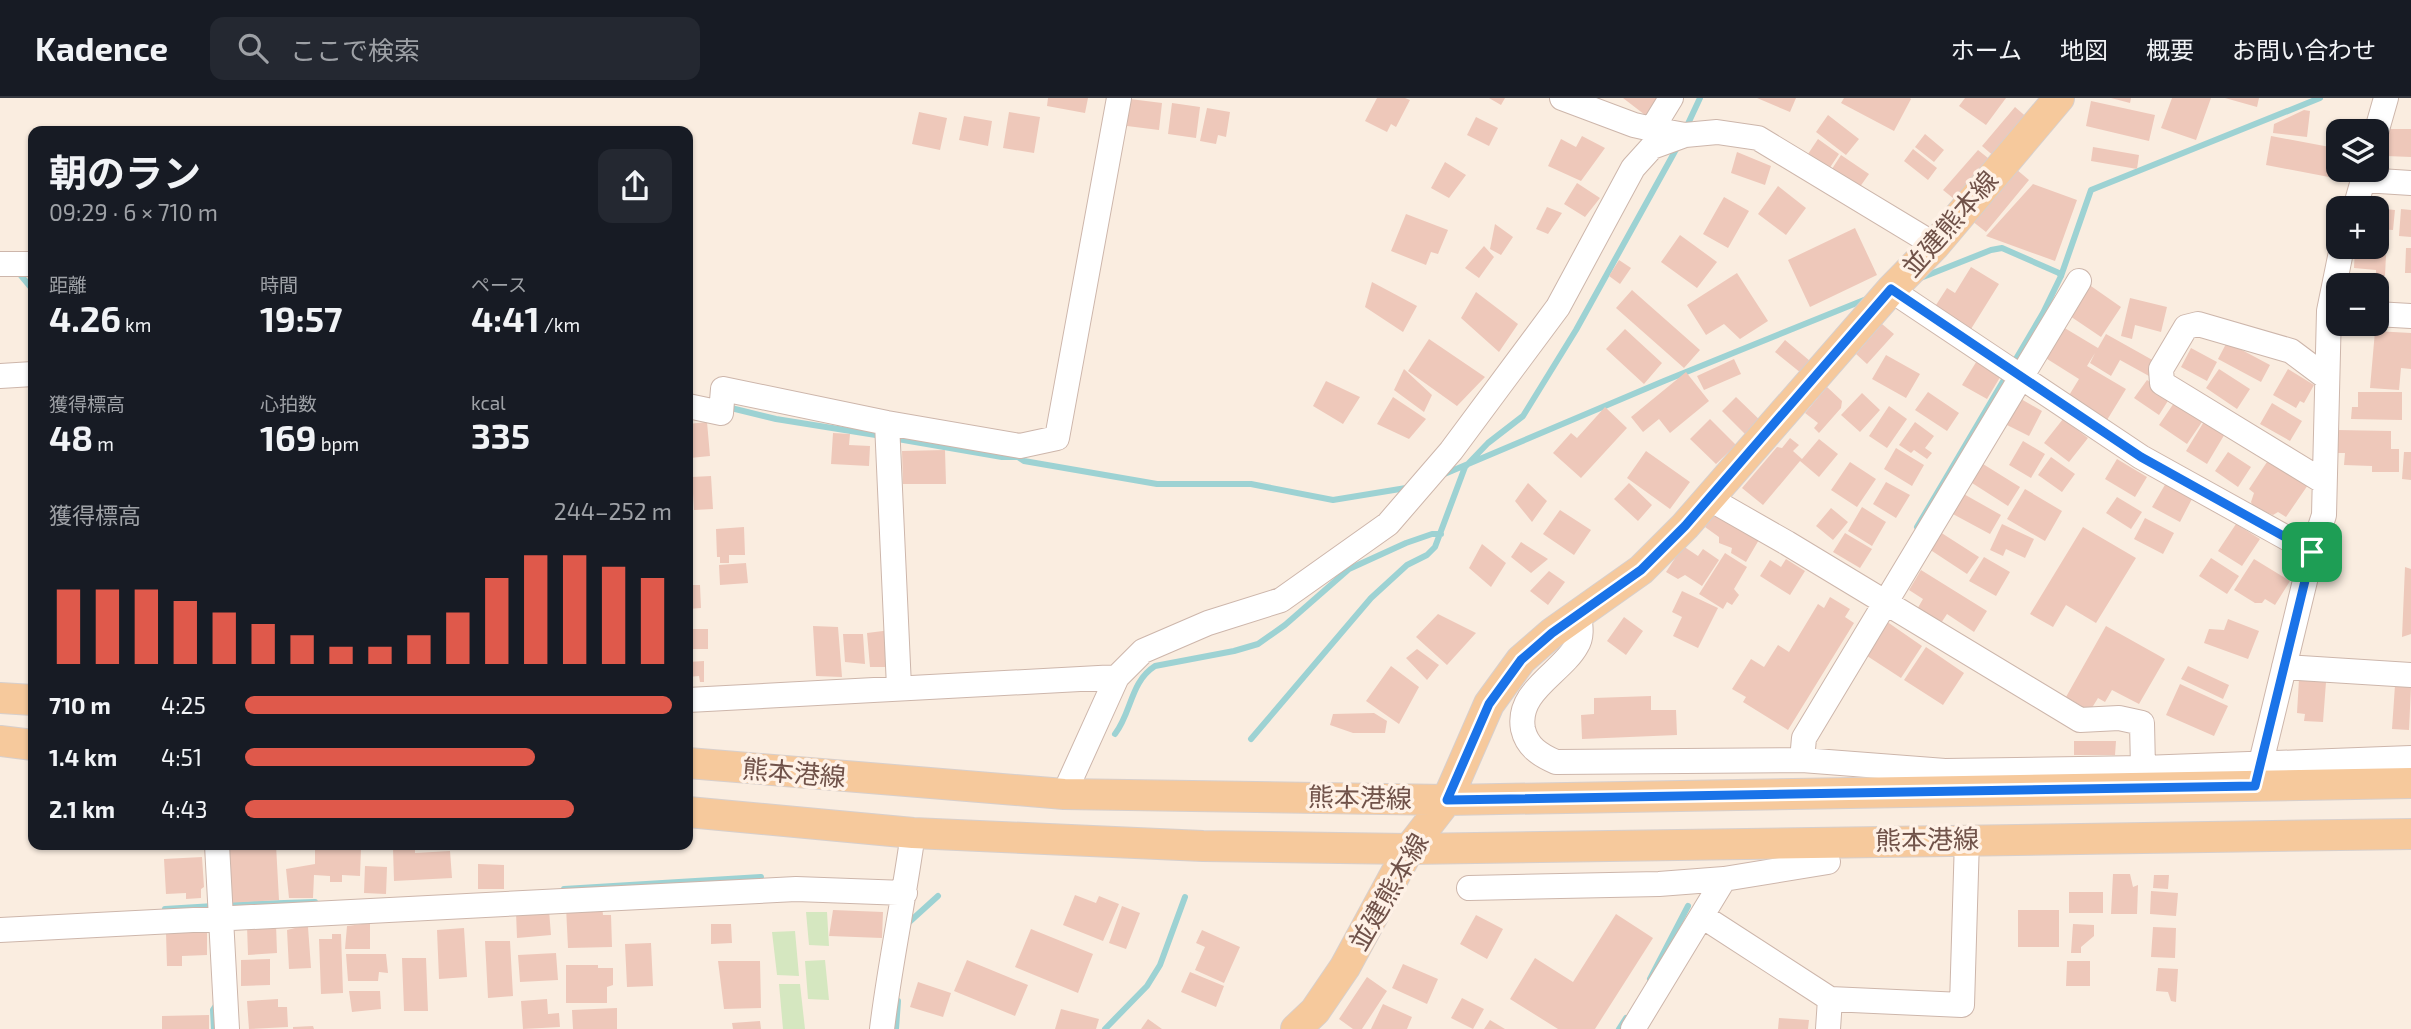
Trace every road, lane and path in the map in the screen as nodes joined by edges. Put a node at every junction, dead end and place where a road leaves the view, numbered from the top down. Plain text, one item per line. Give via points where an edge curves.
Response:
1 (1119, 98) edge
2 (1562, 98) edge
3 (1671, 98) edge
4 (2059, 98) edge
5 (2386, 98) edge
6 (2380, 119) edge
7 (1652, 129) junction
8 (1685, 135) junction
9 (2389, 179) edge
10 (2411, 183) edge
11 (1935, 245) junction
12 (0, 264) edge
13 (28, 264) edge
14 (2078, 281) dead end
15 (1891, 289) junction
16 (2389, 315) edge
17 (2411, 316) edge
18 (2331, 336) edge
19 (28, 374) edge
20 (0, 376) edge
21 (2021, 377) junction
22 (2327, 378) junction
23 (693, 407) edge
24 (887, 423) junction
25 (2324, 482) junction
26 (1710, 499) junction
27 (2312, 552) junction
28 (1884, 602) junction
29 (1579, 613) junction
30 (2284, 667) junction
31 (2411, 675) edge
32 (1117, 677) junction
33 (899, 687) junction
34 (0, 698) edge
35 (693, 700) edge
36 (28, 701) edge
37 (0, 741) edge
38 (28, 744) edge
39 (2411, 758) edge
40 (1802, 760) junction
41 (693, 763) edge
42 (2143, 768) junction
43 (2258, 775) junction
44 (2411, 783) edge
45 (1064, 794) junction
46 (1447, 800) junction
47 (693, 812) edge
48 (913, 834) junction
49 (2411, 834) edge
50 (1967, 839) junction
51 (1409, 849) junction
52 (217, 850) edge
53 (1828, 862) dead end
54 (1724, 879) junction
55 (1469, 888) dead end
56 (905, 894) junction
57 (1702, 916) junction
58 (221, 918) junction
59 (0, 930) edge
60 (1830, 999) junction
61 (227, 1029) edge
62 (882, 1029) edge
63 (1296, 1029) edge
64 (1633, 1029) edge
65 (1828, 1029) edge

1 - 24 street via 1057,438 1020,446
2 - 7 street
3 - 7 street
4 - 11 main road, 並建熊本線
5 - 6 street
7 - 8 street
8 - 11 street via 1717,132 1758,138
8 - 32 street via 1652,147 1633,168 1558,307 1451,451 1388,524 1281,600 1208,623 1143,651
9 - 10 street
11 - 15 main road, 並建熊本線
12 - 13 street
14 - 21 street
15 - 21 street
15 - 26 main road, 並建熊本線
16 - 17 street
18 - 22 street
19 - 20 street
21 - 27 street via 2141,457
21 - 28 street
22 - 25 street
22 - 25 street via 2291,351 2197,324 2186,327 2161,369 2162,383
23 - 24 street via 721,413 723,389
24 - 33 street
25 - 27 street via 2323,515
26 - 28 street
26 - 29 main road, 並建熊本線 via 1641,570
27 - 30 street
28 - 40 street via 1804,738
28 - 42 street via 2080,720 2119,718 2142,723
29 - 40 street via 1577,645 1529,698 1523,713 1526,741 1539,754 1556,762
29 - 46 main road, 並建熊本線 via 1521,660 1489,704
30 - 31 street
30 - 43 street
32 - 33 street
32 - 45 street
33 - 35 street
34 - 36 main road
37 - 38 main road
39 - 43 street
40 - 42 street via 1945,771
41 - 45 main road, 熊本港線
42 - 43 street
43 - 44 main road, 熊本港線
43 - 46 main road, 熊本港線
45 - 46 main road, 熊本港線
46 - 51 main road, 並建熊本線
47 - 48 main road, 熊本港線
48 - 51 main road, 熊本港線
48 - 56 street
49 - 50 main road, 熊本港線
50 - 51 main road, 熊本港線
50 - 60 street via 1962,1005
51 - 63 main road, 並建熊本線 via 1345,967 1315,1011
52 - 58 street
53 - 54 street
54 - 55 street
54 - 57 street
56 - 58 street via 796,889
56 - 62 street
57 - 60 street
57 - 64 street
58 - 59 street
58 - 61 street
60 - 65 street

